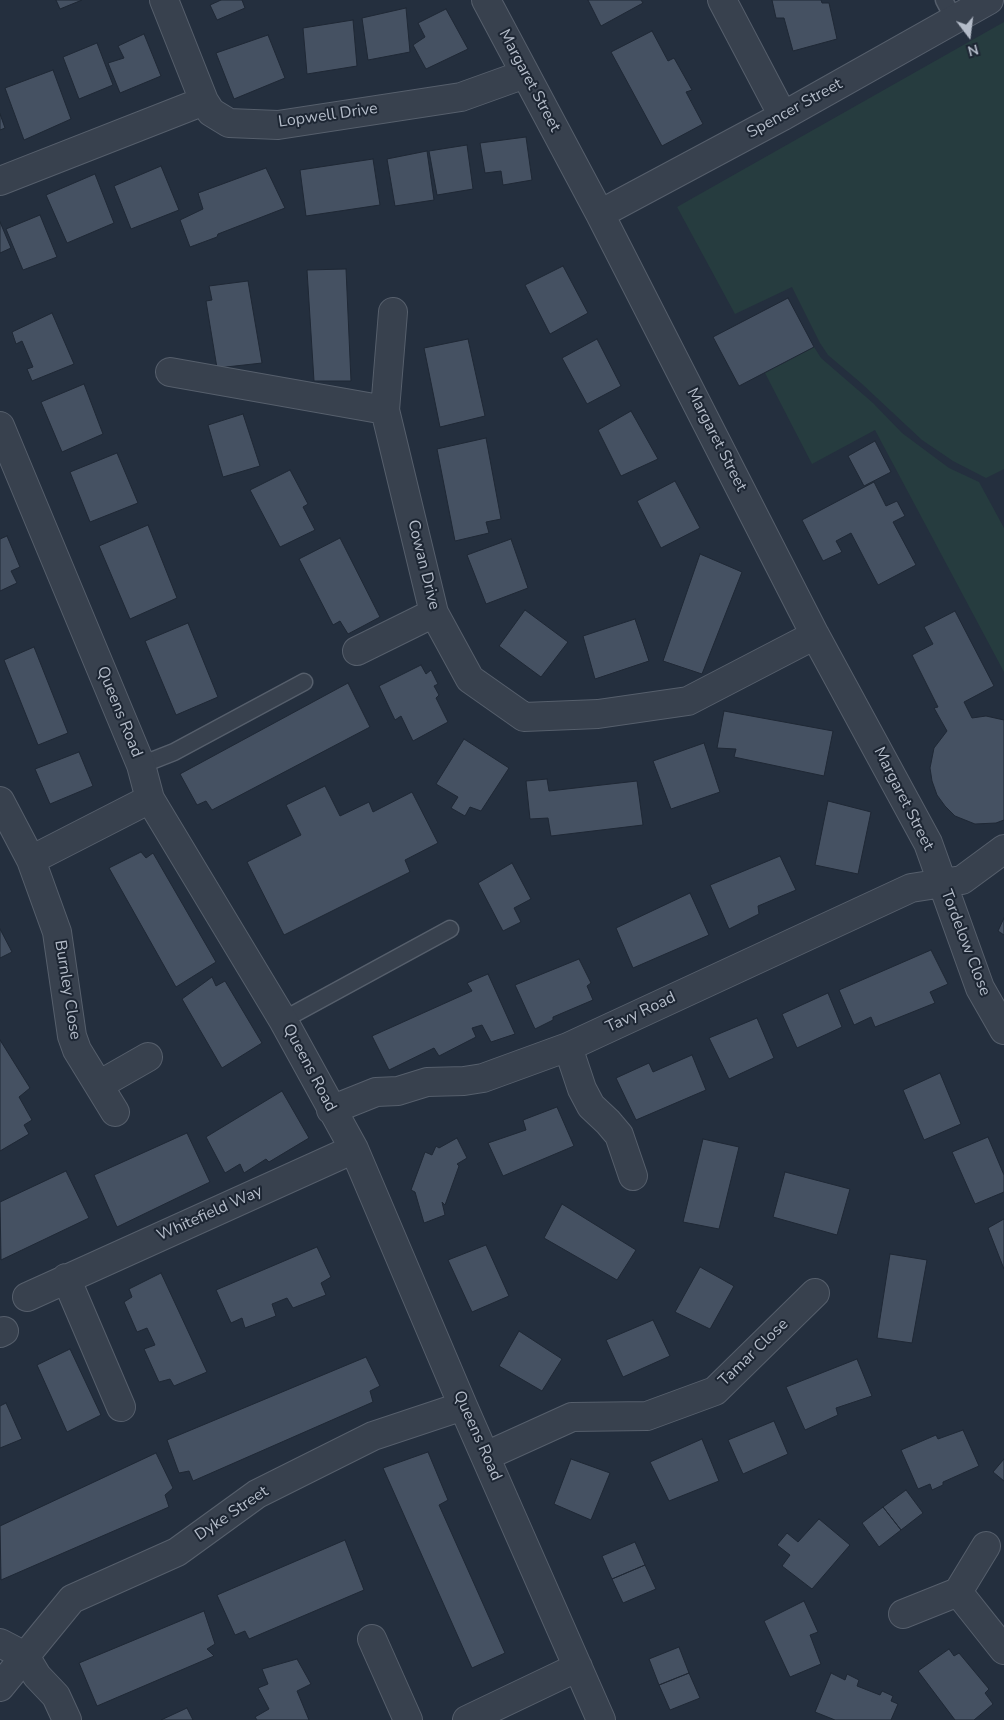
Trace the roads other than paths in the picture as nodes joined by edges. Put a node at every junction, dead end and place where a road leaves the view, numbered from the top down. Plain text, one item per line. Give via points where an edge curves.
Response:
1 (164, 0) edge
2 (486, 0) edge
3 (722, 0) edge
4 (989, 0) edge
5 (949, 10) edge
6 (525, 74) junction
7 (204, 101) junction
8 (783, 116) junction
9 (0, 181) edge
10 (600, 214) junction
11 (392, 312) dead end
12 (170, 372) dead end
13 (385, 410) junction
14 (0, 426) edge
15 (434, 613) junction
16 (815, 635) junction
17 (357, 651) dead end
18 (304, 682) dead end
19 (141, 765) junction
20 (150, 799) junction
21 (0, 801) edge
22 (1004, 849) edge
23 (31, 860) junction
24 (942, 882) junction
25 (450, 929) dead end
26 (283, 1020) junction
27 (1004, 1030) edge
28 (568, 1047) junction
29 (148, 1057) dead end
30 (99, 1086) junction
31 (331, 1110) junction
32 (115, 1112) dead end
33 (354, 1149) junction
34 (633, 1176) dead end
35 (66, 1278) junction
36 (815, 1293) dead end
37 (27, 1297) dead end
38 (463, 1406) junction
39 (121, 1408) dead end
40 (486, 1456) junction
41 (986, 1546) dead end
42 (958, 1592) junction
43 (903, 1614) dead end
44 (372, 1639) dead end
45 (0, 1643) edge
46 (1004, 1650) edge
47 (25, 1656) junction
48 (578, 1667) junction
49 (0, 1687) edge
50 (66, 1720) edge
51 (408, 1720) edge
52 (468, 1720) edge
53 (601, 1720) edge

1 - 7 street
2 - 6 street, Margaret Street
3 - 8 street
4 - 5 street, Spencer Street
5 - 8 street, Spencer Street
6 - 7 street, Lopwell Drive via 461,97 278,124 229,122 211,112
6 - 10 street, Margaret Street
7 - 9 street
8 - 10 street, Spencer Street
10 - 16 street, Margaret Street
11 - 13 street, Cowan Drive
12 - 13 street
13 - 15 street, Cowan Drive
14 - 19 street, Queens Road
15 - 16 street, Cowan Drive via 470,679 524,717 598,714 688,700
15 - 17 street
16 - 24 street, Margaret Street via 928,843
18 - 19 lane via 174,752
19 - 20 street, Queens Road
20 - 23 street
20 - 26 street, Queens Road
21 - 23 street, Burnley Close
22 - 24 street, Tavy Road via 962,880
23 - 30 street, Burnley Close via 57,932 72,1036
24 - 27 street, Tordelow Close via 980,988
24 - 28 street, Tavy Road via 911,888
25 - 26 lane
26 - 31 street, Queens Road
28 - 31 street, Tavy Road via 484,1078 427,1082 398,1092 376,1092
28 - 34 street via 582,1089 591,1106 619,1135
29 - 30 street
30 - 32 street, Burnley Close
31 - 33 street, Queens Road
33 - 35 street, Whitefield Way
33 - 38 street, Queens Road
35 - 37 street, Whitefield Way
35 - 39 street
36 - 40 street, Tamar Close via 715,1391 647,1416 572,1417
38 - 40 street, Queens Road
38 - 47 street, Dyke Street via 373,1436 258,1494 177,1552 72,1598
40 - 48 street, Queens Road
41 - 42 street
42 - 43 street
42 - 46 street
44 - 51 street
45 - 47 street
47 - 49 street, Dyke Street
47 - 50 street via 37,1676 56,1696
48 - 52 street
48 - 53 street, Queens Road

